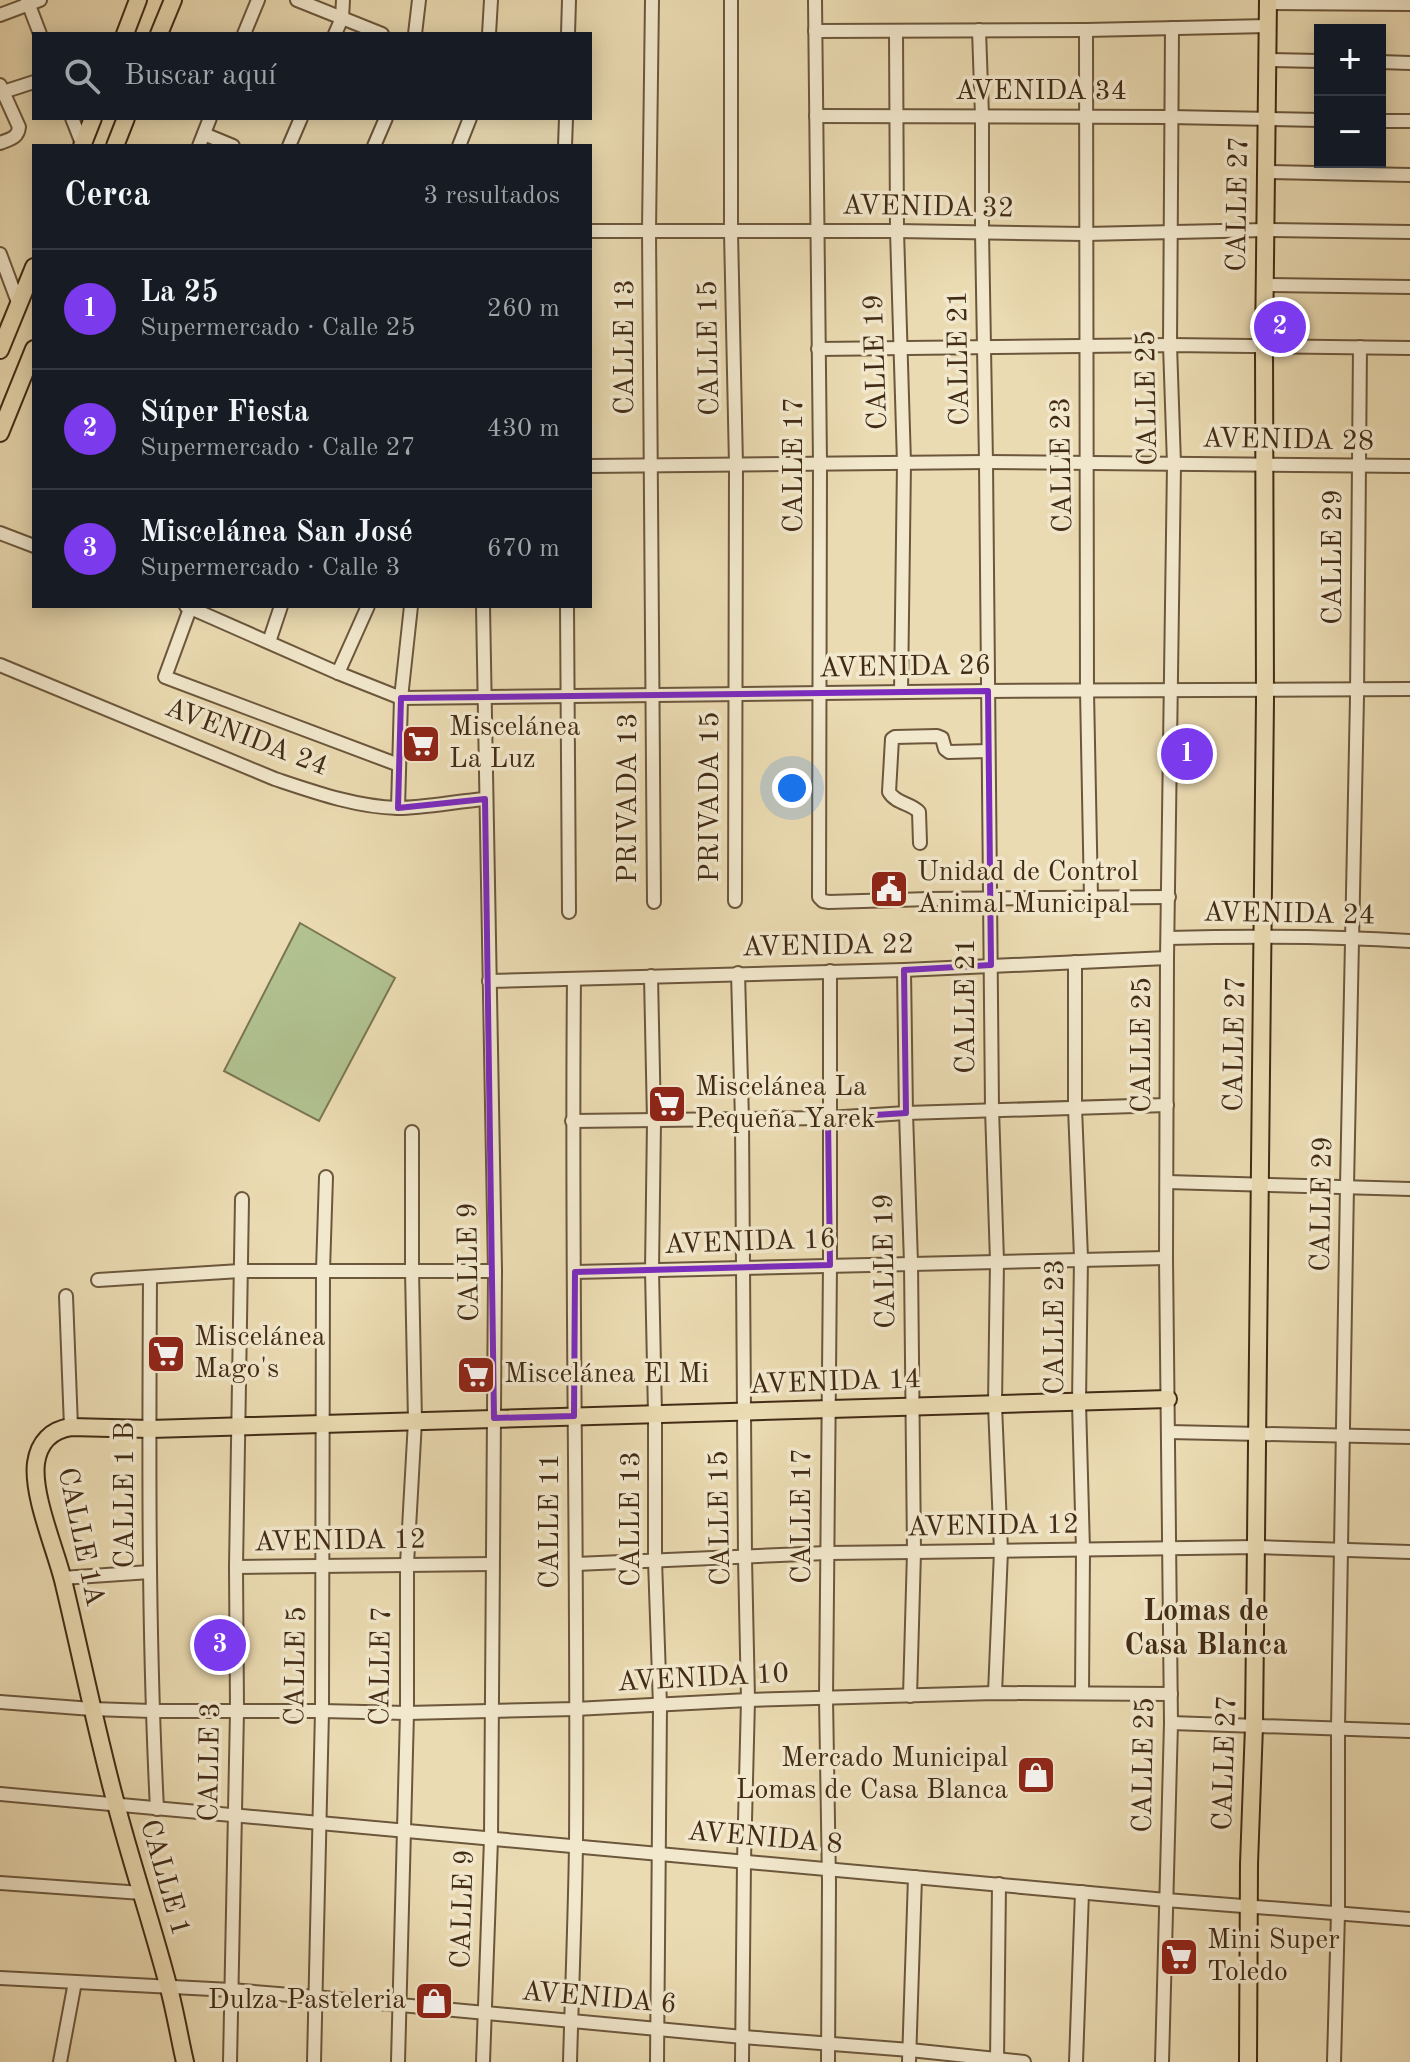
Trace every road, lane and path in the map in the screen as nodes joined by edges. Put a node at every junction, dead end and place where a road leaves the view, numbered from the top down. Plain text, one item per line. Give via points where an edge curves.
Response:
1 (138, 0) edge
2 (173, 0) edge
3 (258, 0) edge
4 (297, 0) edge
5 (343, 0) edge
6 (419, 0) edge
7 (491, 0) edge
8 (569, 0) edge
9 (652, 0) edge
10 (731, 0) edge
11 (815, 0) edge
12 (32, 1) edge
13 (1268, 1) edge
14 (1410, 4) edge
15 (0, 15) edge
16 (342, 18) junction
17 (1268, 26) junction
18 (1172, 28) junction
19 (979, 30) junction
20 (1086, 30) junction
21 (815, 31) junction
22 (896, 31) junction
23 (40, 32) edge
24 (126, 32) edge
25 (160, 32) edge
26 (245, 32) edge
27 (336, 32) edge
28 (377, 32) edge
29 (415, 32) edge
30 (489, 32) edge
31 (568, 32) edge
32 (1268, 60) junction
33 (1314, 61) edge
34 (1386, 62) edge
35 (1410, 63) edge
36 (32, 82) edge
37 (1, 89) edge
38 (816, 116) junction
39 (982, 116) junction
40 (896, 117) junction
41 (1085, 117) junction
42 (1170, 117) junction
43 (1267, 119) junction
44 (73, 120) edge
45 (92, 120) edge
46 (125, 120) edge
47 (209, 120) edge
48 (300, 120) edge
49 (385, 120) edge
50 (469, 120) edge
51 (1314, 120) edge
52 (566, 121) edge
53 (1386, 121) edge
54 (1410, 121) edge
55 (201, 140) edge
56 (0, 143) edge
57 (82, 144) edge
58 (84, 144) edge
59 (116, 144) edge
60 (222, 144) edge
61 (290, 144) edge
62 (375, 144) edge
63 (460, 144) edge
64 (557, 144) edge
65 (565, 144) edge
66 (1266, 172) junction
67 (1410, 175) edge
68 (1265, 230) junction
69 (592, 231) edge
70 (649, 231) junction
71 (817, 231) junction
72 (897, 231) junction
73 (731, 232) junction
74 (982, 232) junction
75 (1171, 232) junction
76 (1410, 232) edge
77 (1085, 234) junction
78 (0, 255) edge
79 (32, 272) edge
80 (1264, 285) junction
81 (1410, 287) edge
82 (19, 305) junction
83 (1170, 345) junction
84 (984, 346) junction
85 (900, 347) junction
86 (1085, 347) junction
87 (1264, 347) junction
88 (1360, 347) junction
89 (1410, 348) edge
90 (818, 349) junction
91 (0, 350) edge
92 (32, 359) edge
93 (0, 433) edge
94 (986, 462) junction
95 (820, 463) junction
96 (904, 463) junction
97 (1088, 464) junction
98 (1174, 464) junction
99 (1265, 464) junction
100 (651, 465) junction
101 (736, 465) junction
102 (592, 466) edge
103 (1358, 466) junction
104 (1410, 466) edge
105 (0, 533) edge
106 (32, 545) edge
107 (190, 608) edge
108 (192, 608) edge
109 (280, 608) edge
110 (367, 608) edge
111 (411, 608) edge
112 (483, 608) edge
113 (567, 608) edge
114 (269, 642) junction
115 (0, 665) edge
116 (338, 673) junction
117 (1357, 689) junction
118 (1410, 689) edge
119 (1171, 690) junction
120 (1265, 690) junction
121 (988, 691) junction
122 (1087, 691) junction
123 (901, 692) junction
124 (820, 693) junction
125 (735, 694) junction
126 (653, 695) junction
127 (568, 697) junction
128 (401, 698) junction
129 (484, 698) junction
130 (988, 751) junction
131 (399, 765) junction
132 (485, 799) junction
133 (398, 808) junction
134 (920, 843) dead end
135 (1169, 897) junction
136 (991, 898) junction
137 (1091, 898) junction
138 (820, 899) joint
139 (735, 901) dead end
140 (654, 902) dead end
141 (569, 912) dead end
142 (1263, 936) junction
143 (1168, 938) junction
144 (1353, 938) junction
145 (1410, 941) edge
146 (1167, 958) junction
147 (1075, 962) junction
148 (991, 965) junction
149 (904, 970) junction
150 (830, 971) junction
151 (738, 973) junction
152 (651, 976) junction
153 (574, 979) junction
154 (489, 981) junction
155 (1167, 1105) junction
156 (1075, 1108) junction
157 (992, 1109) junction
158 (906, 1113) junction
159 (828, 1118) junction
160 (742, 1120) junction
161 (572, 1121) junction
162 (654, 1121) junction
163 (412, 1132) dead end
164 (326, 1177) dead end
165 (1167, 1182) junction
166 (1260, 1184) junction
167 (1347, 1186) junction
168 (1410, 1189) edge
169 (242, 1199) dead end
170 (1081, 1258) junction
171 (1166, 1258) junction
172 (997, 1261) junction
173 (911, 1263) junction
174 (830, 1265) junction
175 (743, 1267) junction
176 (323, 1270) junction
177 (412, 1270) junction
178 (652, 1270) junction
179 (240, 1271) junction
180 (495, 1271) junction
181 (575, 1272) junction
182 (150, 1277) junction
183 (98, 1280) dead end
184 (66, 1296) dead end
185 (1168, 1399) junction
186 (1079, 1403) junction
187 (995, 1405) junction
188 (911, 1407) junction
189 (827, 1410) junction
190 (744, 1412) junction
191 (655, 1414) junction
192 (574, 1416) junction
193 (494, 1418) junction
194 (415, 1421) junction
195 (323, 1423) junction
196 (239, 1425) junction
197 (71, 1427) junction
198 (150, 1429) junction
199 (1169, 1432) junction
200 (1257, 1433) junction
201 (1343, 1436) junction
202 (1410, 1437) edge
203 (1256, 1547) junction
204 (1170, 1548) junction
205 (1083, 1550) junction
206 (1341, 1550) junction
207 (1001, 1551) junction
208 (914, 1552) junction
209 (1410, 1552) edge
210 (827, 1553) junction
211 (745, 1558) junction
212 (655, 1560) junction
213 (407, 1564) junction
214 (492, 1564) junction
215 (576, 1564) junction
216 (322, 1566) junction
217 (236, 1567) junction
218 (150, 1572) junction
219 (62, 1578) junction
220 (995, 1693) junction
221 (1082, 1693) junction
222 (1171, 1694) junction
223 (910, 1696) junction
224 (826, 1698) junction
225 (748, 1700) junction
226 (0, 1702) edge
227 (660, 1706) junction
228 (92, 1709) junction
229 (575, 1709) junction
230 (491, 1710) junction
231 (152, 1711) junction
232 (237, 1711) junction
233 (322, 1711) junction
234 (407, 1713) junction
235 (1171, 1723) junction
236 (1254, 1726) junction
237 (1338, 1728) junction
238 (1410, 1731) edge
239 (0, 1794) edge
240 (116, 1806) junction
241 (157, 1809) junction
242 (233, 1816) junction
243 (318, 1824) junction
244 (403, 1831) junction
245 (491, 1839) junction
246 (576, 1846) junction
247 (660, 1854) junction
248 (744, 1861) junction
249 (828, 1869) junction
250 (915, 1877) junction
251 (0, 1883) edge
252 (999, 1884) junction
253 (1082, 1892) junction
254 (142, 1893) junction
255 (1166, 1900) junction
256 (1249, 1906) junction
257 (1338, 1913) junction
258 (1410, 1919) edge
259 (0, 1978) edge
260 (75, 1982) junction
261 (169, 1987) junction
262 (231, 1990) junction
263 (315, 1997) junction
264 (399, 2006) junction
265 (484, 2014) junction
266 (571, 2020) junction
267 (658, 2029) junction
268 (743, 2037) junction
269 (829, 2044) junction
270 (910, 2056) edge
271 (997, 2060) edge
272 (60, 2062) edge
273 (185, 2062) edge
274 (230, 2062) edge
275 (314, 2062) edge
276 (398, 2062) edge
277 (483, 2062) edge
278 (570, 2062) edge
279 (657, 2062) edge
280 (742, 2062) edge
281 (828, 2062) edge
282 (1024, 2062) edge
283 (1076, 2062) edge
284 (1162, 2062) edge
285 (1248, 2062) edge
286 (1334, 2062) edge

1 - 24 main road
2 - 25 main road
3 - 26 street
4 - 16 street
5 - 16 street
6 - 29 street
7 - 30 street
8 - 31 street
9 - 70 street, CALLE 13
10 - 73 street, CALLE 15
11 - 21 street, CALLE 17
12 - 15 street
12 - 23 street
13 - 14 street
13 - 17 main road, CALLE 27
16 - 27 street
16 - 28 street
17 - 18 street
17 - 32 main road, CALLE 27
18 - 20 street
18 - 42 street, CALLE 25
19 - 20 street
19 - 22 street
19 - 39 street, CALLE 21
20 - 41 street, CALLE 23
21 - 22 street
21 - 38 street, CALLE 17
22 - 40 street, CALLE 19
32 - 33 street
32 - 43 main road, CALLE 27
34 - 35 street
36 - 37 street
37 - 56 street via 19,127 15,137
38 - 40 street, AVENIDA 34
38 - 71 street, CALLE 17
39 - 40 street, AVENIDA 34
39 - 41 street, AVENIDA 34
39 - 74 street, CALLE 21
40 - 72 street, CALLE 19
41 - 42 street, AVENIDA 34
41 - 77 street, CALLE 23
42 - 43 street, AVENIDA 34
42 - 75 street, CALLE 25
43 - 51 street, AVENIDA 34
43 - 66 main road, CALLE 27
44 - 57 street
45 - 58 main road
46 - 59 main road
47 - 55 street
48 - 61 street
49 - 62 street
50 - 63 street
52 - 64 street
52 - 65 street
53 - 54 street
55 - 60 street
66 - 67 street
66 - 68 main road, CALLE 27
68 - 75 street, AVENIDA 32
68 - 76 street, AVENIDA 32
68 - 80 main road, CALLE 27
69 - 70 street, AVENIDA 32
70 - 73 street, AVENIDA 32
70 - 100 street, CALLE 13
71 - 72 street, AVENIDA 32
71 - 73 street, AVENIDA 32
71 - 90 street, CALLE 17
72 - 74 street, AVENIDA 32
72 - 85 street, CALLE 19
73 - 101 street, CALLE 15
74 - 77 street, AVENIDA 32
74 - 84 street, CALLE 21
75 - 77 street, AVENIDA 32
75 - 83 street, CALLE 25
77 - 86 street, CALLE 23
78 - 82 street
79 - 82 main road
80 - 81 street
80 - 87 main road, CALLE 27
82 - 91 main road
83 - 86 street
83 - 87 street
83 - 98 street, CALLE 25
84 - 85 street
84 - 86 street
84 - 94 street, CALLE 21
85 - 90 street
85 - 96 street, CALLE 19
86 - 97 street, CALLE 23
87 - 88 street
87 - 99 main road, CALLE 27
88 - 89 street
88 - 103 street, CALLE 29
90 - 95 street, CALLE 17
92 - 93 main road
94 - 96 street, AVENIDA 28
94 - 97 street, AVENIDA 28
94 - 121 street, CALLE 21
95 - 96 street, AVENIDA 28
95 - 101 street, AVENIDA 28
95 - 124 street, CALLE 17
96 - 123 street, CALLE 19
97 - 98 street, AVENIDA 28
97 - 122 street, CALLE 23
98 - 99 street, AVENIDA 28
98 - 119 street, CALLE 25
99 - 103 street, AVENIDA 28
99 - 120 main road, CALLE 27
100 - 101 street, AVENIDA 28
100 - 102 street, AVENIDA 28
100 - 126 street, CALLE 13
101 - 125 street, CALLE 15
103 - 104 street, AVENIDA 28
103 - 117 street, CALLE 29
105 - 106 street
107 - 131 street via 165,677
108 - 114 street
109 - 114 street
110 - 116 street
111 - 128 street
112 - 129 street, CALLE 9
113 - 127 street
114 - 116 street
115 - 133 street, AVENIDA 24 via 275,779 354,802
116 - 128 street
117 - 118 street, AVENIDA 26
117 - 120 street, AVENIDA 26
117 - 144 street, CALLE 29
119 - 120 street, AVENIDA 26
119 - 122 street, AVENIDA 26
119 - 135 street, CALLE 25
120 - 142 main road, CALLE 27
121 - 122 street, AVENIDA 26
121 - 123 street, AVENIDA 26
121 - 130 street, CALLE 21
122 - 137 street, CALLE 23
123 - 124 street, AVENIDA 26
124 - 125 street, AVENIDA 26
124 - 138 street, CALLE 17
125 - 126 street, AVENIDA 26
125 - 139 street, PRIVADA 15
126 - 127 street, AVENIDA 26
126 - 140 street, PRIVADA 13
127 - 129 street, AVENIDA 26
127 - 141 street
128 - 129 street, AVENIDA 26
128 - 131 street
129 - 132 street, CALLE 9
130 - 134 street via 949,752 937,736 892,739 889,792 919,812
130 - 136 street, CALLE 21
131 - 133 street
132 - 133 street, AVENIDA 24
132 - 154 street, CALLE 9
135 - 137 street, AVENIDA 24
135 - 143 street, CALLE 25
136 - 137 street, AVENIDA 24
136 - 138 street, AVENIDA 24
136 - 148 street, CALLE 21
142 - 143 street, AVENIDA 24
142 - 144 street, AVENIDA 24
142 - 166 main road, CALLE 27
143 - 146 street, CALLE 25
144 - 145 street, AVENIDA 24
144 - 167 street, CALLE 29
146 - 147 street, AVENIDA 22
146 - 155 street, CALLE 25
147 - 148 street, AVENIDA 22
147 - 156 street, CALLE 23
148 - 149 street, AVENIDA 22
148 - 157 street, CALLE 21
149 - 150 street, AVENIDA 22
149 - 158 street, CALLE 19
150 - 151 street, AVENIDA 22
150 - 159 street, CALLE 17
151 - 152 street, AVENIDA 22
151 - 160 street, CALLE 15
152 - 153 street, AVENIDA 22
152 - 162 street, CALLE 13
153 - 154 street, AVENIDA 22
153 - 161 street, CALLE 11
154 - 180 street, CALLE 9
155 - 156 street
155 - 165 street, CALLE 25
156 - 157 street
156 - 170 street, CALLE 23
157 - 158 street
157 - 172 street, CALLE 21
158 - 159 street
158 - 173 street, CALLE 19
159 - 160 street
159 - 174 street, CALLE 17
160 - 162 street
160 - 175 street, CALLE 15
161 - 162 street
161 - 181 street, CALLE 11
162 - 178 street, CALLE 13
163 - 177 street, CALLE 7
164 - 176 street, CALLE 5
165 - 166 street
165 - 171 street, CALLE 25
166 - 167 street
166 - 200 main road, CALLE 27
167 - 168 street
167 - 201 street, CALLE 29
169 - 179 street, CALLE 3
170 - 171 street, AVENIDA 16
170 - 172 street, AVENIDA 16
170 - 186 street, CALLE 23
171 - 185 street, CALLE 25
172 - 173 street, AVENIDA 16
172 - 187 street, CALLE 21
173 - 174 street, AVENIDA 16
173 - 188 street, CALLE 19
174 - 175 street, AVENIDA 16
174 - 189 street, CALLE 17
175 - 178 street, AVENIDA 16
175 - 190 street, CALLE 15
176 - 177 street
176 - 179 street
176 - 195 street, CALLE 5
177 - 180 street
177 - 194 street, CALLE 7
178 - 181 street, AVENIDA 16
178 - 191 street, CALLE 13
179 - 182 street
179 - 196 street, CALLE 3
180 - 193 street, CALLE 9
181 - 192 street, CALLE 11
182 - 183 street
182 - 198 street, CALLE 1 B
184 - 197 street, CALLE 1A
185 - 186 main road, AVENIDA 14
185 - 199 street, CALLE 25
186 - 187 main road, AVENIDA 14
186 - 205 street, CALLE 23
187 - 188 main road, AVENIDA 14
187 - 207 street, CALLE 21
188 - 189 main road, AVENIDA 14
188 - 208 street, CALLE 19
189 - 190 main road, AVENIDA 14
189 - 210 street, CALLE 17
190 - 191 main road, AVENIDA 14
190 - 211 street, CALLE 15
191 - 192 main road, AVENIDA 14
191 - 212 street, CALLE 13
192 - 193 main road, AVENIDA 14
192 - 215 street, CALLE 11
193 - 194 main road, AVENIDA 14
193 - 214 street, CALLE 9
194 - 195 main road, AVENIDA 14
194 - 213 street, CALLE 7
195 - 196 main road, AVENIDA 14
195 - 216 street, CALLE 5
196 - 198 main road, AVENIDA 14
196 - 217 street, CALLE 3
197 - 198 main road, AVENIDA 14
197 - 219 main road, CALLE 1A via 48,1436 36,1464 38,1492
198 - 218 street, CALLE 1 B
199 - 200 street
199 - 204 street, CALLE 25
200 - 201 street
200 - 203 main road, CALLE 27
201 - 202 street
201 - 206 street, CALLE 29
203 - 204 street, AVENIDA 12
203 - 206 street, AVENIDA 12
203 - 236 main road, CALLE 27
204 - 205 street, AVENIDA 12
204 - 222 street, CALLE 25
205 - 207 street, AVENIDA 12
205 - 221 street, CALLE 23
206 - 209 street, AVENIDA 12
206 - 237 street, CALLE 29
207 - 208 street, AVENIDA 12
207 - 220 street, CALLE 21
208 - 210 street, AVENIDA 12
208 - 223 street, CALLE 19
210 - 211 street, AVENIDA 12
210 - 224 street, CALLE 17
211 - 212 street, AVENIDA 12
211 - 225 street, CALLE 15
212 - 215 street, AVENIDA 12
212 - 227 street, CALLE 13
213 - 214 street, AVENIDA 12
213 - 216 street, AVENIDA 12
213 - 234 street, CALLE 7
214 - 230 street, CALLE 9
215 - 229 street, CALLE 11
216 - 217 street, AVENIDA 12
216 - 233 street, CALLE 5
217 - 232 street, CALLE 3
218 - 219 street
218 - 231 street, CALLE 1 B
219 - 228 main road, CALLE 1A
220 - 221 street, AVENIDA 10
220 - 223 street, AVENIDA 10
221 - 222 street, AVENIDA 10
222 - 235 street, CALLE 25
223 - 224 street, AVENIDA 10
224 - 225 street, AVENIDA 10
224 - 249 street, CALLE 17
225 - 227 street, AVENIDA 10
225 - 248 street, CALLE 15
226 - 228 street, AVENIDA 10
227 - 229 street, AVENIDA 10
227 - 247 street, CALLE 13
228 - 231 street, AVENIDA 10
228 - 240 main road, CALLE 1
229 - 230 street, AVENIDA 10
229 - 246 street, CALLE 11
230 - 234 street, AVENIDA 10
230 - 245 street, CALLE 9
231 - 232 street, AVENIDA 10
231 - 241 street, CALLE 1 B
232 - 233 street, AVENIDA 10
232 - 242 street, CALLE 3
233 - 234 street, AVENIDA 10
233 - 243 street, CALLE 5
234 - 244 street, CALLE 7
235 - 236 street
235 - 255 street, CALLE 25
236 - 237 street
236 - 256 main road, CALLE 27
237 - 238 street
237 - 257 street, CALLE 29
239 - 240 street, AVENIDA 8
240 - 241 street, AVENIDA 8
240 - 254 main road, CALLE 1
241 - 242 street, AVENIDA 8
242 - 243 street, AVENIDA 8
242 - 262 street, CALLE 3
243 - 244 street, AVENIDA 8
243 - 263 street, CALLE 5
244 - 245 street, AVENIDA 8
244 - 264 street, CALLE 7
245 - 246 street, AVENIDA 8
245 - 265 street, CALLE 9
246 - 247 street, AVENIDA 8
246 - 266 street, CALLE 11
247 - 248 street, AVENIDA 8
247 - 267 street, CALLE 13
248 - 249 street, AVENIDA 8
248 - 268 street, CALLE 15
249 - 250 street, AVENIDA 8
249 - 269 street, CALLE 17
250 - 252 street, AVENIDA 8
250 - 270 street
251 - 254 street
252 - 253 street, AVENIDA 8
252 - 271 street
253 - 255 street, AVENIDA 8
253 - 283 street
254 - 261 main road, CALLE 1
255 - 256 street, AVENIDA 8
255 - 284 street, CALLE 25
256 - 257 street, AVENIDA 8
256 - 285 main road, CALLE 27
257 - 258 street, AVENIDA 8
257 - 286 street, CALLE 29
259 - 260 street, AVENIDA 6
260 - 261 street, AVENIDA 6
260 - 272 street
261 - 262 street, AVENIDA 6
261 - 273 main road, CALLE 1
262 - 263 street, AVENIDA 6
262 - 274 street, CALLE 3
263 - 264 street, AVENIDA 6
263 - 275 street, CALLE 5
264 - 265 street, AVENIDA 6
264 - 276 street, CALLE 7
265 - 266 street, AVENIDA 6
265 - 277 street, CALLE 9
266 - 267 street, AVENIDA 6
266 - 278 street, CALLE 11
267 - 268 street, AVENIDA 6
267 - 279 street, CALLE 13
268 - 269 street, AVENIDA 6
268 - 280 street, CALLE 15
269 - 270 street, AVENIDA 6
269 - 281 street, CALLE 17
270 - 271 street, AVENIDA 6
271 - 282 street, AVENIDA 6

